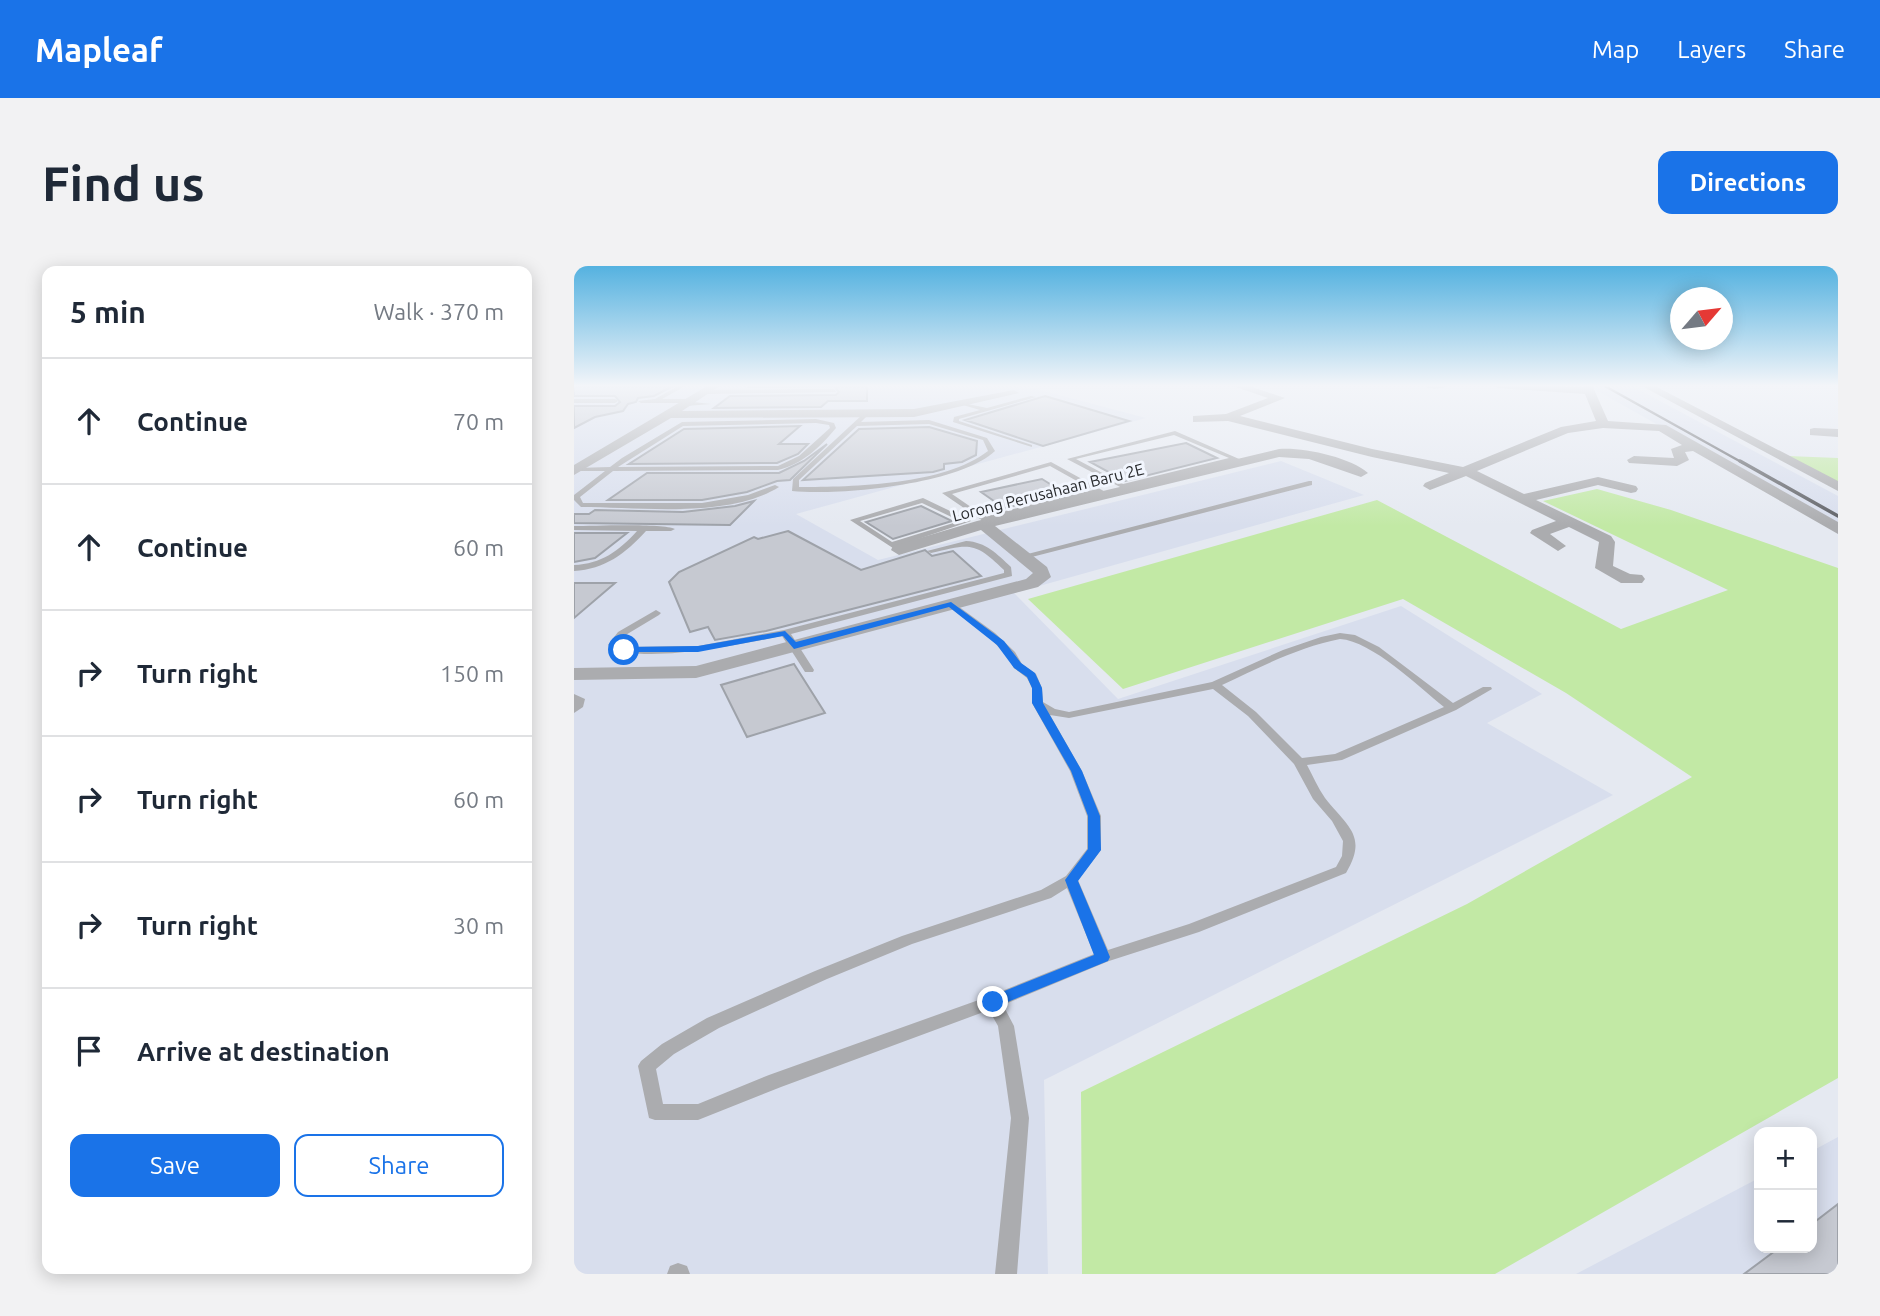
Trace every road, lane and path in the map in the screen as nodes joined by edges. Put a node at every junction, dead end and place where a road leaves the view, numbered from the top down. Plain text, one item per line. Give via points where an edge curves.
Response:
1 (640, 432) edge
2 (670, 432) edge
3 (828, 432) edge
4 (846, 432) edge
5 (962, 432) edge
6 (990, 432) edge
7 (1288, 432) edge
8 (1560, 432) edge
9 (1668, 432) edge
10 (1734, 432) edge
11 (1030, 446) dead end
12 (1693, 447) junction
13 (1372, 453) junction
14 (1239, 460) junction
15 (1634, 460) dead end
16 (1338, 463) junction
17 (613, 469) junction
18 (576, 470) edge
19 (1465, 472) junction
20 (1361, 473) dead end
21 (1309, 483) dead end
22 (1430, 486) dead end
23 (775, 487) dead end
24 (1838, 487) edge
25 (1632, 489) dead end
26 (1104, 493) junction
27 (1525, 498) junction
28 (1571, 522) junction
29 (983, 524) junction
30 (574, 528) edge
31 (644, 528) junction
32 (671, 528) dead end
33 (1838, 529) edge
34 (1558, 546) dead end
35 (895, 547) junction
36 (931, 551) dead end
37 (1024, 556) junction
38 (574, 568) edge
39 (1636, 579) dead end
40 (951, 604) junction
41 (656, 613) dead end
42 (790, 640) junction
43 (809, 670) dead end
44 (574, 674) edge
45 (1215, 685) junction
46 (1488, 689) dead end
47 (574, 697) edge
48 (1038, 703) junction
49 (1452, 708) junction
50 (574, 710) edge
51 (1299, 762) junction
52 (1071, 880) junction
53 (1102, 957) junction
54 (993, 1002) junction
55 (1006, 1274) edge

1 - 18 street
2 - 17 lane
3 - 17 lane via 794,463 778,468
4 - 5 lane via 795,480 795,489 871,487 978,464 992,451 985,439
6 - 11 lane
7 - 13 street
8 - 19 street
9 - 12 street
10 - 24 street
12 - 15 street via 1677,449 1682,460 1677,463
12 - 33 street
13 - 16 street
13 - 19 street
14 - 14 lane via 1122,485 1070,458 1175,433
14 - 16 street, Lorong Perusahaan Baru 2E via 1289,452
14 - 26 street, Lorong Perusahaan Baru 2E
16 - 20 street
17 - 18 lane
17 - 23 lane via 576,497 581,505 706,507
19 - 22 street
19 - 27 street
21 - 37 lane
25 - 27 street via 1598,481
26 - 26 lane via 984,519 946,493 1051,464
26 - 29 street, Lorong Perusahaan Baru 2E
27 - 28 street
28 - 34 street via 1538,533
28 - 39 street via 1605,538 1604,568
29 - 35 street, Lorong Perusahaan Baru 2E
29 - 37 street
30 - 31 lane
31 - 32 lane
31 - 38 lane via 606,563
35 - 35 lane via 929,533 967,521 923,500 854,520
36 - 42 lane via 980,543 1009,574
37 - 40 street via 1042,577
40 - 42 street
40 - 48 lane via 992,635 1032,676
41 - 42 lane via 621,634 613,645 624,650 698,649
42 - 43 lane
42 - 44 street via 696,672
45 - 48 lane via 1069,715
45 - 49 lane via 1262,661 1343,636 1383,655
45 - 51 lane via 1252,714
46 - 49 lane
47 - 50 lane via 580,699
48 - 52 lane via 1076,771 1094,816 1094,850
49 - 51 lane via 1338,757
51 - 53 lane via 1350,841 1341,870 1194,928
52 - 53 lane
52 - 54 lane via 1046,894 907,940 702,1029 647,1066 655,1112 698,1112
53 - 54 lane
54 - 55 lane via 1006,1026 1020,1118

